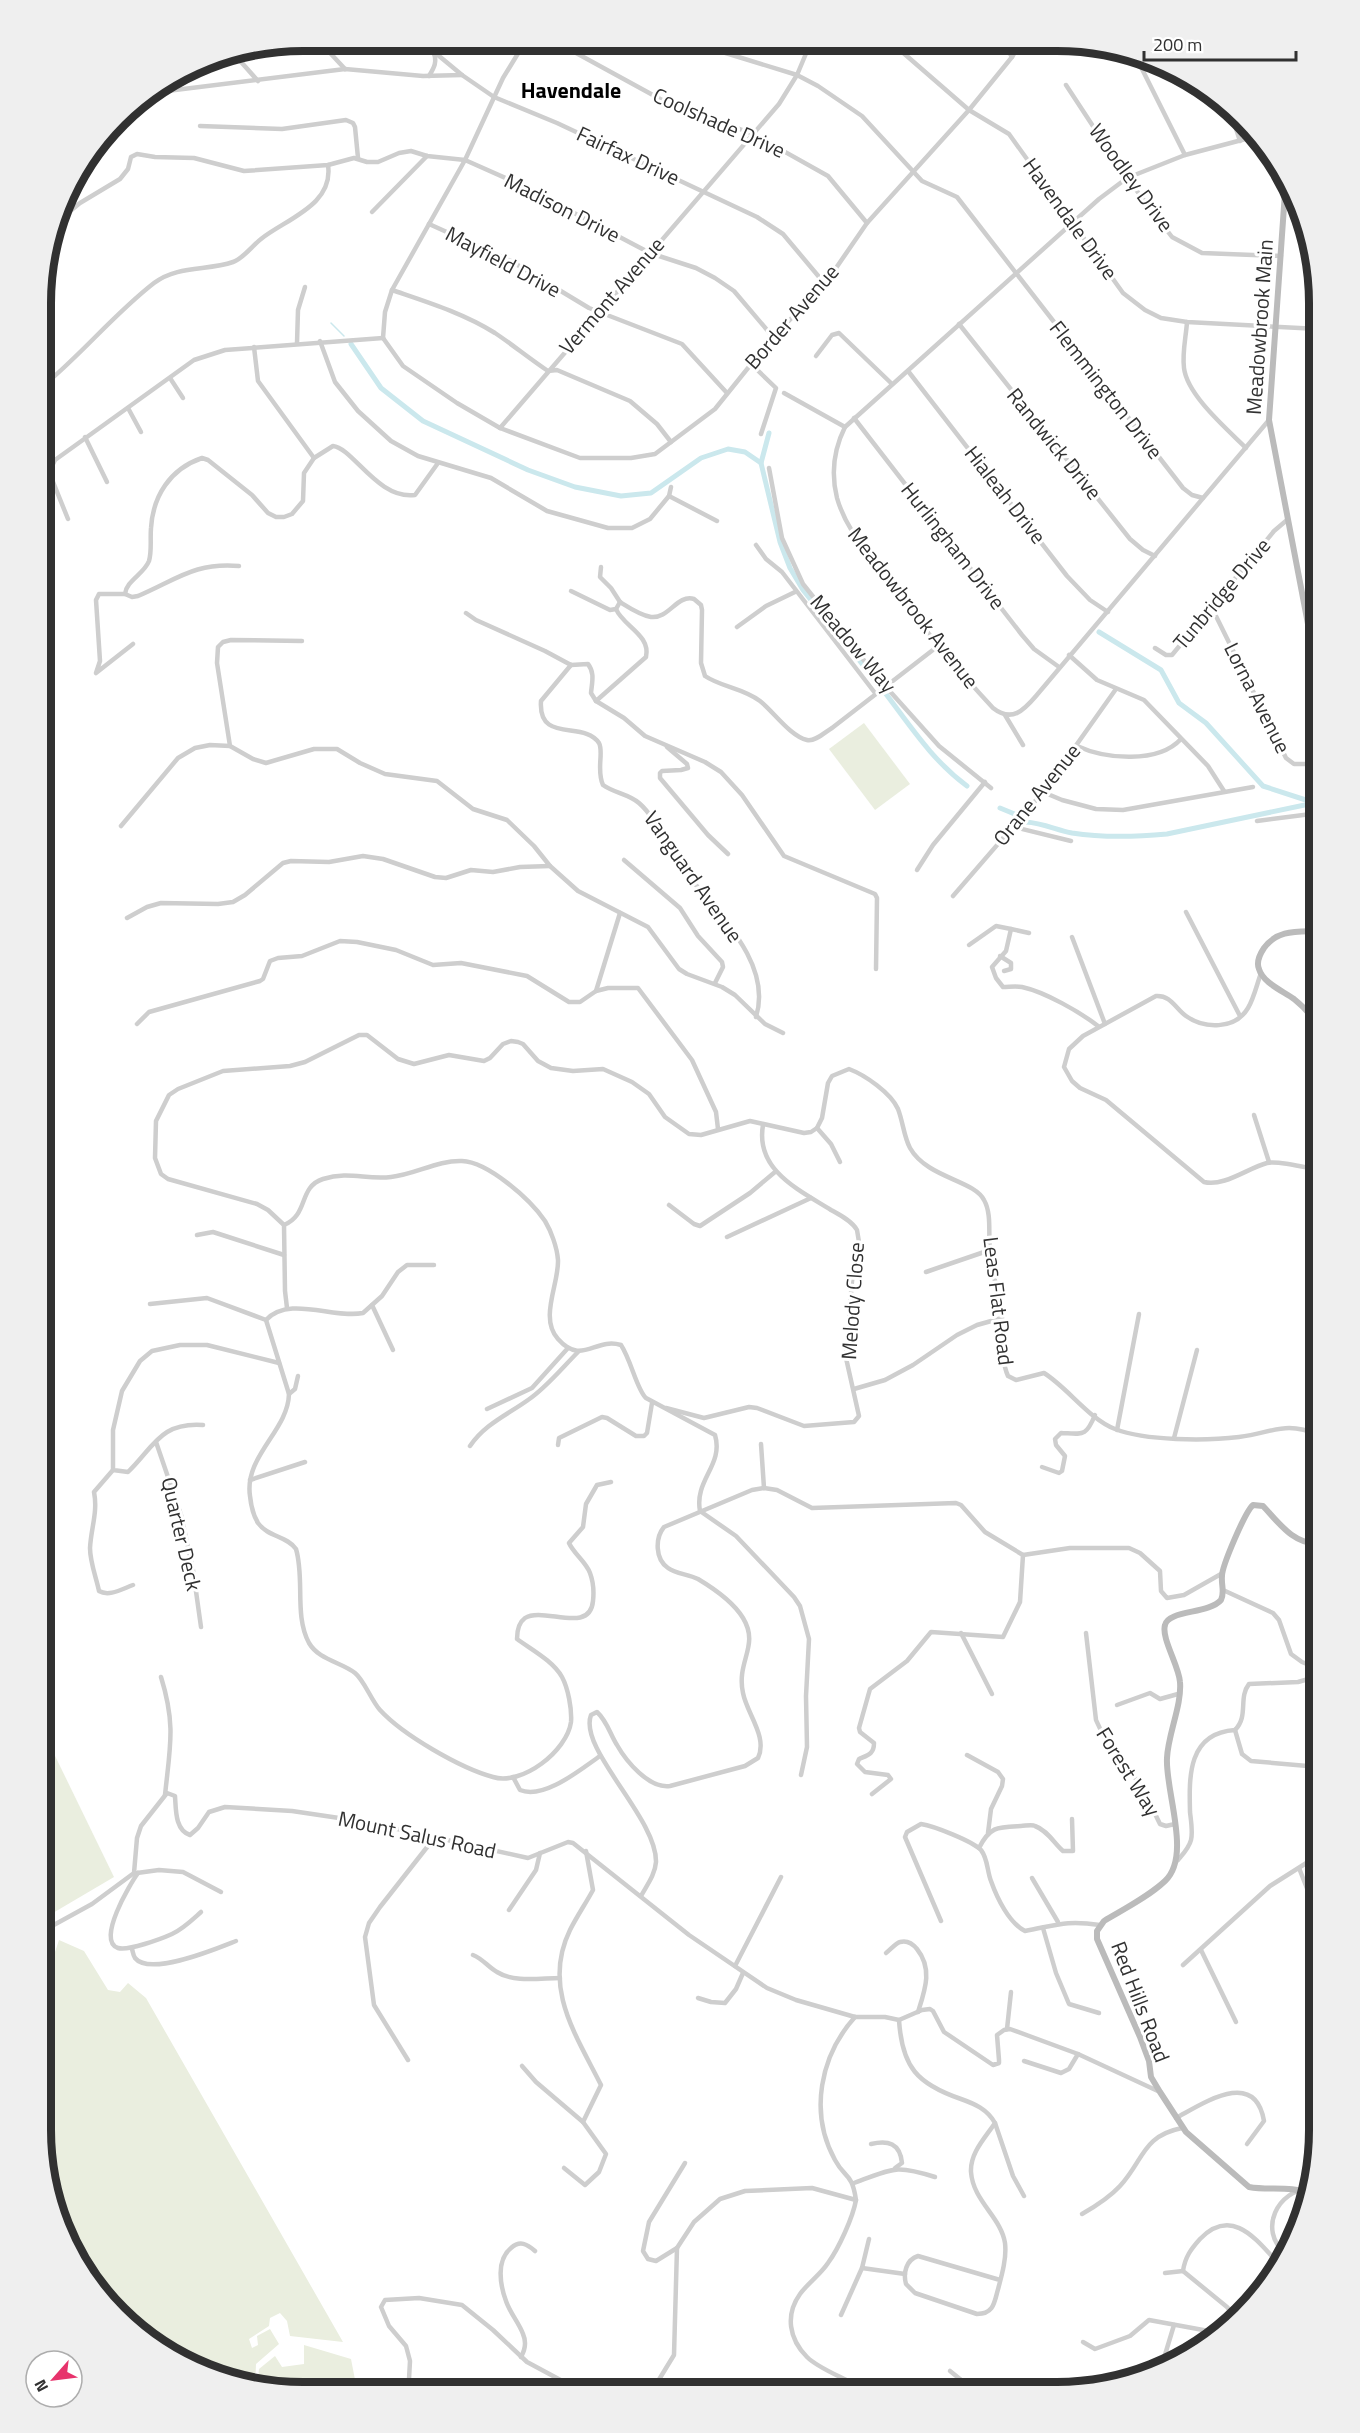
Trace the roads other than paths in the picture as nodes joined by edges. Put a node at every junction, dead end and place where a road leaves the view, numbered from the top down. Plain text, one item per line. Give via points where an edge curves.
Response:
1 (328, 51) edge
2 (432, 51) edge
3 (433, 51) edge
4 (520, 51) edge
5 (572, 51) edge
6 (719, 51) edge
7 (807, 51) edge
8 (901, 51) edge
9 (1008, 51) edge
10 (1016, 51) edge
11 (1012, 57) junction
12 (239, 60) edge
13 (1141, 65) edge
14 (345, 69) junction
15 (462, 75) junction
16 (797, 75) junction
17 (429, 76) junction
18 (258, 81) junction
19 (1066, 85) dead end
20 (175, 86) edge
21 (494, 97) junction
22 (969, 110) junction
23 (1235, 125) edge
24 (200, 126) dead end
25 (753, 134) junction
26 (1248, 139) edge
27 (1240, 141) junction
28 (1185, 155) junction
29 (427, 156) junction
30 (358, 158) junction
31 (465, 160) junction
32 (328, 165) junction
33 (911, 172) junction
34 (1127, 178) junction
35 (703, 192) junction
36 (1285, 195) edge
37 (372, 212) dead end
38 (67, 214) edge
39 (1071, 222) junction
40 (867, 223) junction
41 (429, 224) junction
42 (650, 253) junction
43 (1281, 256) junction
44 (1016, 275) junction
45 (825, 284) junction
46 (305, 287) dead end
47 (392, 290) junction
48 (600, 311) junction
49 (1187, 322) junction
50 (959, 324) junction
51 (1276, 327) junction
52 (1309, 328) edge
53 (773, 337) junction
54 (383, 338) junction
55 (320, 341) junction
56 (297, 343) junction
57 (254, 347) junction
58 (816, 356) dead end
59 (751, 364) junction
60 (908, 370) junction
61 (548, 371) junction
62 (171, 378) junction
63 (51, 379) edge
64 (891, 383) junction
65 (727, 393) junction
66 (784, 393) dead end
67 (183, 398) dead end
68 (128, 408) junction
69 (854, 418) junction
70 (1269, 420) junction
71 (845, 427) junction
72 (500, 428) junction
73 (141, 432) dead end
74 (760, 434) dead end
75 (85, 437) junction
76 (671, 442) junction
77 (1246, 448) junction
78 (314, 458) junction
79 (438, 463) junction
80 (51, 468) edge
81 (769, 468) dead end
82 (51, 477) edge
83 (107, 482) dead end
84 (671, 487) dead end
85 (669, 496) junction
86 (1203, 498) junction
87 (68, 519) dead end
88 (1287, 520) junction
89 (717, 521) dead end
90 (756, 545) dead end
91 (1155, 556) junction
92 (239, 566) dead end
93 (601, 567) dead end
94 (571, 591) dead end
95 (795, 592) junction
96 (125, 594) junction
97 (620, 602) junction
98 (1212, 608) junction
99 (616, 609) junction
100 (1108, 612) junction
101 (466, 613) dead end
102 (737, 627) dead end
103 (1309, 630) edge
104 (302, 641) dead end
105 (133, 644) dead end
106 (938, 646) junction
107 (1155, 648) dead end
108 (1069, 655) junction
109 (571, 665) junction
110 (1059, 667) junction
111 (886, 684) junction
112 (1116, 689) junction
113 (875, 693) junction
114 (596, 701) junction
115 (1005, 715) junction
116 (1181, 739) junction
117 (663, 743) junction
118 (1023, 745) dead end
119 (230, 746) junction
120 (1077, 746) junction
121 (1309, 764) edge
122 (985, 782) junction
123 (1253, 787) dead end
124 (991, 788) dead end
125 (1224, 791) junction
126 (1043, 792) junction
127 (1309, 814) edge
128 (1257, 821) dead end
129 (121, 825) dead end
130 (1014, 827) junction
131 (1071, 841) dead end
132 (728, 854) dead end
133 (624, 860) dead end
134 (550, 866) junction
135 (917, 870) dead end
136 (953, 896) dead end
137 (1186, 912) dead end
138 (620, 913) junction
139 (127, 918) dead end
140 (1011, 929) junction
141 (1309, 931) edge
142 (1029, 933) dead end
143 (1072, 937) dead end
144 (969, 945) dead end
145 (1000, 956) junction
146 (876, 969) dead end
147 (1004, 971) dead end
148 (1261, 973) junction
149 (715, 983) junction
150 (596, 991) junction
151 (1309, 1015) edge
152 (1240, 1016) junction
153 (756, 1017) junction
154 (137, 1024) dead end
155 (1105, 1024) junction
156 (1098, 1026) junction
157 (783, 1033) dead end
158 (1254, 1115) dead end
159 (763, 1125) junction
160 (817, 1128) junction
161 (718, 1129) junction
162 (840, 1162) dead end
163 (1269, 1162) junction
164 (1309, 1168) edge
165 (775, 1172) junction
166 (811, 1198) junction
167 (669, 1205) dead end
168 (284, 1225) junction
169 (197, 1235) dead end
170 (727, 1237) dead end
171 (990, 1250) junction
172 (284, 1255) junction
173 (434, 1264) dead end
174 (926, 1272) dead end
175 (150, 1304) dead end
176 (372, 1305) junction
177 (287, 1308) junction
178 (1139, 1314) dead end
179 (1002, 1318) junction
180 (266, 1320) junction
181 (568, 1348) junction
182 (393, 1350) dead end
183 (1197, 1350) dead end
184 (578, 1352) junction
185 (279, 1363) junction
186 (298, 1376) dead end
187 (854, 1389) junction
188 (289, 1394) junction
189 (652, 1403) junction
190 (663, 1407) junction
191 (487, 1409) dead end
192 (1095, 1415) junction
193 (203, 1425) dead end
194 (1117, 1430) junction
195 (1309, 1431) edge
196 (1174, 1438) junction
197 (156, 1442) junction
198 (761, 1444) dead end
199 (558, 1445) dead end
200 (470, 1446) dead end
201 (305, 1462) dead end
202 (1042, 1467) dead end
203 (113, 1470) junction
204 (249, 1480) junction
205 (611, 1482) dead end
206 (764, 1488) junction
207 (700, 1511) junction
208 (1309, 1543) edge
209 (1023, 1555) junction
210 (1221, 1574) junction
211 (133, 1585) dead end
212 (1223, 1590) junction
213 (201, 1627) dead end
214 (961, 1633) junction
215 (1086, 1634) dead end
216 (1309, 1665) edge
217 (161, 1677) dead end
218 (1309, 1679) edge
219 (992, 1694) dead end
220 (1178, 1694) junction
221 (1117, 1705) dead end
222 (1235, 1730) junction
223 (967, 1755) dead end
224 (600, 1756) junction
225 (1309, 1766) edge
226 (801, 1775) dead end
227 (513, 1778) junction
228 (872, 1794) dead end
229 (165, 1795) junction
230 (1072, 1819) dead end
231 (1175, 1824) junction
232 (988, 1833) junction
233 (435, 1837) junction
234 (979, 1848) junction
235 (586, 1851) junction
236 (540, 1853) junction
237 (1178, 1860) junction
238 (1309, 1862) edge
239 (1299, 1868) junction
240 (136, 1873) junction
241 (781, 1877) dead end
242 (1032, 1878) dead end
243 (222, 1893) dead end
244 (1309, 1894) edge
245 (641, 1896) junction
246 (509, 1910) dead end
247 (201, 1912) dead end
248 (941, 1921) dead end
249 (1058, 1922) junction
250 (1100, 1925) junction
251 (51, 1927) edge
252 (1043, 1928) junction
253 (236, 1941) dead end
254 (132, 1949) junction
255 (1201, 1950) junction
256 (886, 1953) dead end
257 (473, 1955) dead end
258 (1183, 1965) dead end
259 (735, 1966) junction
260 (744, 1973) junction
261 (560, 1978) junction
262 (1011, 1992) dead end
263 (698, 1998) dead end
264 (918, 2012) junction
265 (1099, 2013) dead end
266 (855, 2017) junction
267 (899, 2020) junction
268 (1236, 2022) dead end
269 (1007, 2029) junction
270 (1078, 2054) junction
271 (408, 2060) dead end
272 (1024, 2061) dead end
273 (522, 2066) dead end
274 (1160, 2092) junction
275 (1176, 2118) junction
276 (583, 2122) junction
277 (994, 2123) junction
278 (1182, 2128) junction
279 (871, 2144) dead end
280 (1247, 2144) dead end
281 (685, 2163) dead end
282 (564, 2168) dead end
283 (896, 2168) junction
284 (934, 2177) dead end
285 (854, 2183) junction
286 (1299, 2189) joint
287 (1024, 2196) dead end
288 (856, 2200) junction
289 (1082, 2214) dead end
290 (869, 2240) dead end
291 (677, 2248) junction
292 (1280, 2248) edge
293 (536, 2251) dead end
294 (1274, 2258) edge
295 (862, 2268) junction
296 (1183, 2271) junction
297 (1165, 2272) dead end
298 (905, 2274) junction
299 (1000, 2280) junction
300 (1231, 2312) edge
301 (841, 2315) dead end
302 (1174, 2325) junction
303 (1209, 2331) edge
304 (1083, 2342) dead end
305 (521, 2357) junction
306 (1164, 2358) edge
307 (950, 2371) dead end
308 (411, 2382) edge
309 (564, 2382) edge
310 (658, 2382) edge
311 (849, 2382) edge
312 (963, 2382) edge

1 - 14 street
2 - 17 street via 435,66
3 - 15 street, Fairfax Drive
4 - 21 street
5 - 25 street, Coolshade Drive via 662,100
6 - 16 street, Flemmington Drive
7 - 16 street, Vermont Avenue
8 - 22 street, Havendale Drive
9 - 11 street
10 - 11 street, Border Avenue
11 - 22 street, Border Avenue
12 - 18 street
13 - 28 street
14 - 17 street
14 - 18 street
15 - 17 street
15 - 21 street, Fairfax Drive
16 - 25 street, Vermont Avenue
16 - 33 street, Flemmington Drive via 862,116
18 - 20 street
19 - 34 street, Woodley Drive
21 - 31 street
21 - 35 street, Fairfax Drive
22 - 33 street, Border Avenue
22 - 39 street, Havendale Drive via 1009,134
23 - 27 street
24 - 30 street via 282,129 346,120 353,123
25 - 35 street, Vermont Avenue
25 - 40 street, Coolshade Drive via 828,176
26 - 27 street, Meadowbrook Avenue
27 - 28 street, Meadowbrook Avenue
28 - 34 street, Meadowbrook Avenue
29 - 30 street, Madison Drive via 411,151 378,162
29 - 31 street, Madison Drive
29 - 37 street
30 - 32 street, Madison Drive
31 - 41 street
31 - 42 street, Madison Drive
32 - 38 street, Madison Drive via 244,171 194,158 138,153 120,179
32 - 63 street via 322,191 305,211 262,238 237,260 186,269 160,279
33 - 40 street, Border Avenue
33 - 44 street, Flemmington Drive via 957,197
34 - 39 street, Meadowbrook Avenue
34 - 43 street, Woodley Drive via 1172,237 1186,245 1202,253
35 - 42 street, Vermont Avenue
35 - 45 street, Fairfax Drive via 783,234
36 - 43 main road, Meadowbrook Main
39 - 44 street, Meadowbrook Avenue
39 - 49 street, Havendale Drive via 1130,299 1161,318
40 - 45 street, Border Avenue
41 - 47 street
41 - 48 street, Mayfield Drive via 511,261
42 - 48 street, Vermont Avenue
42 - 53 street, Madison Drive via 696,268 734,291
43 - 51 main road, Meadowbrook Main
44 - 50 street, Meadowbrook Avenue
44 - 86 street, Flemmington Drive via 1183,489
45 - 53 street, Border Avenue
46 - 56 street via 298,310
47 - 54 street
47 - 61 street via 476,323
48 - 61 street, Vermont Avenue
48 - 65 street, Mayfield Drive via 682,344
49 - 51 street, Havendale Drive
49 - 77 street via 1187,379 1196,395
50 - 60 street, Meadowbrook Avenue
50 - 91 street, Randwick Drive via 1130,538
51 - 52 street, Havendale Drive
51 - 70 main road, Meadowbrook Main
53 - 59 street, Border Avenue
54 - 55 street
54 - 72 street via 402,366
55 - 56 street
55 - 79 street via 335,382 358,411 391,441
56 - 57 street
57 - 62 street via 225,350 194,360
57 - 78 street via 258,381
58 - 64 street via 831,335 838,333
59 - 65 street, Border Avenue
59 - 74 street via 776,388
60 - 64 street, Meadowbrook Avenue
60 - 100 street, Hialeah Drive via 1067,576
61 - 72 street, Vermont Avenue
61 - 76 street via 557,370 630,401
62 - 67 street
62 - 68 street
64 - 69 street, Meadowbrook Avenue
65 - 76 street, Border Avenue via 715,409
66 - 71 street
68 - 73 street
68 - 75 street
69 - 71 street, Meadowbrook Avenue
69 - 110 street, Hurlingham Drive via 1022,635
70 - 77 street
70 - 88 main road, Meadowbrook Main
71 - 106 street, Meadowbrook Avenue via 838,440 833,479 847,524
72 - 76 street, Border Avenue via 580,458 644,457
75 - 80 street via 55,460
75 - 83 street
77 - 86 street
78 - 79 street via 339,446 375,481 411,495 421,488
78 - 96 street via 304,473 303,501 284,518 268,513 208,460 202,458 188,465 173,476 158,496 152,515 148,564 126,587
79 - 85 street via 491,478 548,512 621,530 642,525
81 - 111 street, Meadow Way via 782,538 796,571
82 - 87 street
84 - 85 street
85 - 89 street
86 - 91 street
88 - 98 street, Tunbridge Drive
88 - 103 main road
90 - 95 street
91 - 100 street
92 - 96 street via 205,566 138,596
93 - 97 street via 600,576
94 - 99 street via 610,610
95 - 102 street
95 - 113 street
96 - 105 street via 99,594 96,600 100,661 96,673
97 - 99 street
97 - 113 street via 652,617 689,597 699,602 705,676 749,693 807,740 832,728
98 - 107 street, Tunbridge Drive via 1172,655 1166,656
98 - 121 street, Lorna Avenue via 1286,758 1294,764
99 - 114 street via 640,637 646,657
100 - 108 street
101 - 109 street
104 - 119 street via 231,640 218,647
106 - 111 street
106 - 115 street, Meadowbrook Avenue via 993,708
108 - 110 street
108 - 112 street via 1097,680
109 - 114 street via 588,664 591,668 591,693
109 - 153 street, Vanguard Avenue via 541,701 541,715 549,725 597,741 603,785 637,800 645,808 674,857 737,936 759,985
110 - 115 street via 1022,712
111 - 113 street
111 - 122 street, Meadow Way via 939,747
112 - 116 street via 1144,700
112 - 120 street, Orane Avenue
114 - 117 street via 645,736
115 - 118 street, Meadowbrook Avenue
116 - 120 street via 1168,749 1142,756 1102,754
116 - 125 street via 1208,766
117 - 132 street via 688,768 662,771 660,778
117 - 146 street via 721,772 742,795 783,856 875,894
119 - 129 street via 201,746 178,758
119 - 134 street via 266,764 315,748 338,749 385,774 437,781 473,809 513,825
120 - 126 street, Orane Avenue
122 - 124 street, Meadow Way
122 - 135 street via 933,844
123 - 125 street
125 - 126 street via 1123,810 1096,809
126 - 130 street, Orane Avenue
127 - 128 street
130 - 131 street
130 - 136 street, Orane Avenue
133 - 149 street via 680,908 722,962
134 - 138 street via 578,891
134 - 139 street via 493,872 471,870 446,878 363,856 329,862 291,861 233,902 161,903
137 - 152 street
138 - 149 street via 648,927 679,969
138 - 150 street
140 - 142 street
140 - 144 street via 996,926
140 - 145 street via 1006,951
141 - 148 main road via 1279,934 1260,954
143 - 155 street
145 - 147 street via 1011,963 1011,969
145 - 156 street via 992,967 1003,987 1021,987 1038,993
148 - 151 main road
148 - 152 street via 1247,1010
149 - 153 street via 735,995
150 - 154 street via 580,1002 569,1002 527,976 461,963 433,965 396,950 340,941 302,956 270,961 260,981 150,1012
150 - 161 street via 638,988 692,1060 716,1112
152 - 155 street via 1209,1026 1185,1015 1168,998 1156,996
153 - 157 street
155 - 156 street
156 - 163 street via 1069,1049 1065,1061 1066,1072 1080,1088 1106,1100 1204,1182 1229,1178
158 - 163 street
159 - 160 street via 804,1133
159 - 161 street via 750,1121
159 - 165 street, Melody Close via 763,1151
160 - 162 street
160 - 171 street, Leas Flat Road via 832,1076 849,1069 866,1078 897,1107 909,1146 922,1163 983,1198
161 - 168 street via 701,1135 689,1134 665,1117 649,1094 624,1078 603,1069 552,1068 537,1061 523,1044 511,1041 484,1061 448,1055 414,1064 399,1059 367,1035 359,1035 305,1062 223,1071 170,1095 156,1121 155,1158 161,1174 177,1183 257,1204
163 - 164 street
165 - 166 street, Melody Close
165 - 167 street via 704,1225 697,1226
166 - 170 street
166 - 187 street, Melody Close via 857,1230 859,1242 846,1358
168 - 172 street
168 - 181 street via 299,1215 310,1186 323,1179 356,1174 392,1177 451,1161 477,1164 492,1171 545,1221 558,1260 550,1309 552,1329
169 - 172 street via 213,1232
171 - 174 street
171 - 179 street, Leas Flat Road
172 - 177 street
173 - 176 street via 407,1265
175 - 180 street via 207,1298
176 - 177 street via 357,1314
176 - 182 street
177 - 180 street
178 - 194 street
179 - 187 street via 957,1335 885,1380
179 - 192 street, Leas Flat Road via 1008,1376 1016,1380 1044,1373
180 - 185 street
181 - 184 street
181 - 191 street via 532,1388
183 - 196 street
184 - 189 street via 604,1344 621,1345 641,1394
184 - 200 street via 530,1399 496,1420
185 - 188 street
185 - 203 street via 207,1345 152,1351 140,1361 122,1391 113,1430
186 - 188 street via 295,1389
187 - 190 street, Melody Close via 859,1416 854,1422 804,1426 757,1408 704,1418
188 - 204 street via 288,1406
189 - 190 street
189 - 199 street via 644,1436 636,1436 603,1417 559,1438
190 - 207 street via 715,1435 717,1459 703,1480
192 - 194 street, Leas Flat Road
192 - 202 street via 1086,1432 1061,1433 1055,1439 1065,1456 1062,1471
193 - 197 street via 186,1424
194 - 196 street, Leas Flat Road
195 - 196 street, Leas Flat Road via 1281,1427 1222,1438
197 - 203 street via 128,1472
197 - 213 street, Quarter Deck via 181,1515
198 - 206 street
201 - 204 street
203 - 211 street via 94,1492 96,1514 90,1553 102,1594
204 - 227 street via 257,1522 296,1549 303,1625 310,1644 356,1673 373,1702 392,1723 419,1741 475,1771 496,1779
205 - 227 street via 597,1485 589,1496 583,1527 569,1544 590,1571 593,1605 586,1614 574,1619 536,1615 524,1618 518,1627 517,1639 562,1678 571,1722 549,1759 529,1773
206 - 207 street
206 - 209 street via 777,1490 812,1508 956,1503 985,1532
207 - 224 street via 664,1527 657,1539 659,1553 669,1569 697,1579 742,1616 750,1642 741,1669 743,1694 761,1752 745,1766 659,1786 622,1753 597,1712 589,1721
207 - 226 street via 736,1536 800,1606 809,1639 807,1747
208 - 210 main road via 1292,1536 1263,1506 1252,1505
209 - 210 street via 1070,1548 1129,1548 1160,1571 1161,1591 1167,1598 1184,1595
209 - 214 street via 1020,1602 1007,1632 1000,1638
210 - 212 main road
212 - 216 street via 1274,1612 1291,1654
212 - 220 main road via 1218,1604 1167,1620 1165,1633 1180,1683
214 - 219 street
214 - 228 street via 931,1632 907,1661 870,1689 859,1728 874,1748 858,1764 865,1772 888,1775 891,1779
215 - 231 street, Forest Way via 1099,1728 1111,1750 1138,1782 1160,1824
217 - 229 street via 172,1726
218 - 222 street via 1249,1684 1244,1693 1242,1720
220 - 221 street via 1160,1699 1149,1693
220 - 231 main road via 1167,1758
222 - 225 street via 1242,1754 1251,1761
222 - 237 street via 1215,1734 1194,1758 1189,1782 1191,1841
223 - 232 street via 998,1772 1003,1779 991,1809
224 - 227 street via 547,1789 520,1790
224 - 245 street via 637,1811 653,1846 654,1874
229 - 233 street, Mount Salus Road via 175,1796 178,1823 190,1835 209,1812 225,1807 292,1811
229 - 240 street via 141,1826
230 - 232 street via 1075,1846 1070,1852 1063,1851 1035,1825 1002,1826
231 - 237 main road
232 - 234 street
233 - 236 street, Mount Salus Road via 528,1857
233 - 271 street via 380,1906 365,1937 374,2005
234 - 248 street via 937,1827 921,1824 907,1832 905,1837
234 - 252 street via 1002,1905 1015,1924 1025,1931
235 - 236 street, Mount Salus Road via 568,1842
235 - 245 street, Mount Salus Road
235 - 261 street via 593,1890 570,1930
236 - 246 street via 536,1870
237 - 250 main road, Red Hills Road via 1165,1881
238 - 239 street
239 - 244 street
239 - 255 street via 1270,1886
240 - 243 street via 183,1872
240 - 251 street
240 - 254 street via 111,1929 113,1945
241 - 259 street
242 - 249 street
245 - 259 street, Mount Salus Road via 688,1935
247 - 254 street via 172,1934
249 - 250 street
249 - 252 street
250 - 274 main road, Red Hills Road via 1100,1949
252 - 265 street via 1069,2004
253 - 254 street via 182,1961 163,1963 142,1963
255 - 258 street
255 - 268 street
256 - 264 street via 903,1941 915,1946 921,1955 927,1971
257 - 261 street via 509,1977
259 - 260 street, Mount Salus Road
260 - 263 street via 725,2003
260 - 266 street, Mount Salus Road via 796,2000
261 - 276 street via 564,2010 601,2085
262 - 269 street
264 - 267 street
264 - 269 street via 932,2010 944,2032 993,2065 999,2063 998,2035
266 - 267 street, Mount Salus Road
266 - 285 street via 829,2061 820,2089 822,2127 835,2161
267 - 277 street via 904,2052 916,2076 976,2104
269 - 270 street
270 - 272 street via 1069,2069 1061,2073
270 - 274 street
273 - 276 street
274 - 275 main road, Red Hills Road
275 - 278 main road, Red Hills Road
275 - 280 street via 1224,2094 1240,2091 1253,2098 1263,2111 1264,2121
276 - 282 street via 606,2154 599,2172 585,2185
277 - 287 street
277 - 299 street via 974,2154 971,2174 978,2197 1003,2235 1005,2252
278 - 286 main road, Red Hills Road via 1249,2187
278 - 289 street via 1167,2131 1149,2143 1119,2186
279 - 283 street via 884,2141 896,2146 902,2163
281 - 291 street via 649,2222 643,2251 648,2259 656,2261
283 - 284 street
283 - 285 street
285 - 288 street
286 - 292 street via 1283,2200 1274,2214 1273,2237
288 - 291 street via 812,2188 745,2191 720,2199 702,2214
288 - 311 street via 828,2263 799,2295 790,2326 794,2342 807,2357
290 - 295 street
291 - 310 street via 674,2355
293 - 305 street via 518,2243 501,2261 506,2301 524,2336
294 - 296 street via 1256,2237 1227,2225 1213,2228 1202,2237 1185,2260
295 - 298 street
295 - 301 street
296 - 297 street
296 - 300 street
298 - 299 street via 909,2261 918,2256
298 - 299 street via 904,2281 911,2291 978,2314 988,2313 993,2307
302 - 303 street
302 - 304 street via 1149,2320 1130,2336 1095,2349
302 - 306 street
305 - 308 street via 462,2305 419,2298 385,2300 381,2307 389,2326 406,2346
305 - 309 street
307 - 312 street

